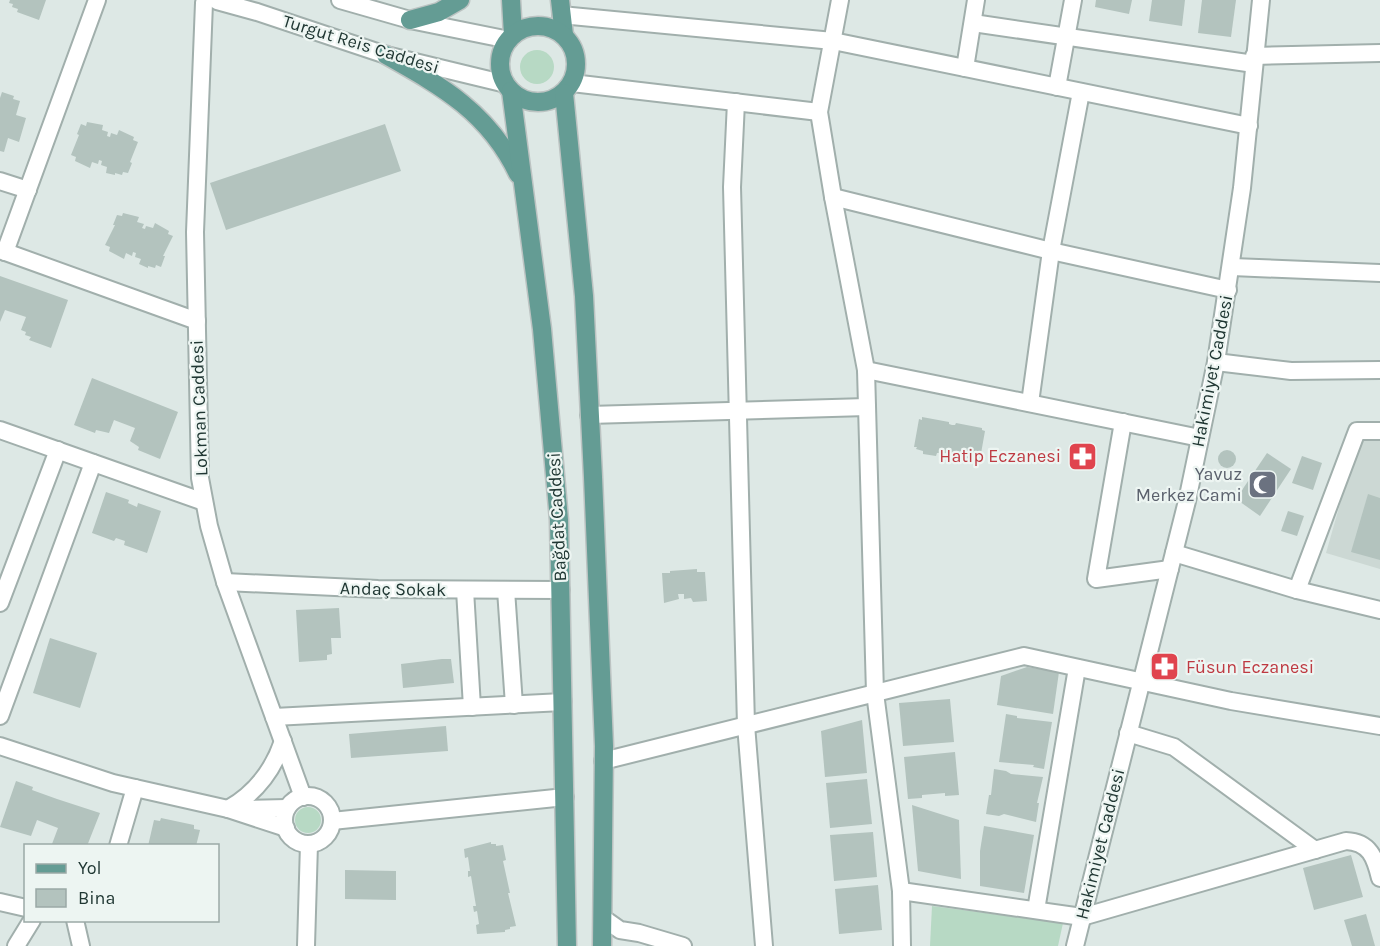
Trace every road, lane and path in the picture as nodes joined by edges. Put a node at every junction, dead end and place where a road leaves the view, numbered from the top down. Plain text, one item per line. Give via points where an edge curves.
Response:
1 (97, 0) edge
2 (340, 0) edge
3 (460, 0) edge
4 (511, 0) edge
5 (840, 0) edge
6 (976, 0) edge
7 (1073, 0) edge
8 (1261, 0) edge
9 (208, 1) edge
10 (561, 7) edge
11 (410, 20) junction
12 (973, 23) junction
13 (564, 35) junction
14 (1066, 36) junction
15 (511, 37) junction
16 (833, 41) junction
17 (1380, 53) edge
18 (386, 55) junction
19 (1254, 60) junction
20 (965, 68) junction
21 (1057, 87) junction
22 (509, 88) junction
23 (568, 88) junction
24 (1081, 92) junction
25 (736, 102) junction
26 (819, 112) junction
27 (1249, 126) junction
28 (0, 181) edge
29 (28, 190) junction
30 (524, 191) junction
31 (833, 197) junction
32 (3, 251) edge
33 (1051, 251) junction
34 (1232, 267) junction
35 (1380, 273) edge
36 (1228, 290) junction
37 (197, 321) junction
38 (1216, 362) junction
39 (866, 370) junction
40 (1380, 370) edge
41 (1030, 404) junction
42 (867, 407) junction
43 (737, 410) junction
44 (590, 415) junction
45 (1123, 422) junction
46 (0, 430) edge
47 (1380, 431) edge
48 (1200, 438) junction
49 (58, 450) junction
50 (93, 463) junction
51 (204, 502) junction
52 (1172, 561) junction
53 (225, 582) junction
54 (465, 590) junction
55 (506, 590) junction
56 (561, 590) junction
57 (1297, 590) junction
58 (0, 603) edge
59 (1380, 610) edge
60 (1077, 668) junction
61 (1141, 682) junction
62 (875, 693) junction
63 (563, 702) junction
64 (514, 705) junction
65 (472, 707) junction
66 (0, 716) edge
67 (274, 717) junction
68 (746, 725) junction
69 (1380, 726) edge
70 (1128, 733) junction
71 (283, 741) junction
72 (0, 746) edge
73 (603, 760) junction
74 (135, 788) junction
75 (303, 797) junction
76 (565, 797) junction
77 (287, 808) junction
78 (228, 809) junction
79 (332, 821) junction
80 (286, 828) junction
81 (119, 844) edge
82 (309, 844) junction
83 (1315, 850) junction
84 (1380, 878) edge
85 (901, 891) junction
86 (0, 902) edge
87 (24, 908) edge
88 (1036, 910) junction
89 (1082, 917) junction
90 (603, 918) junction
91 (31, 922) edge
92 (75, 922) edge
93 (676, 945) edge
94 (16, 946) edge
95 (81, 946) edge
96 (306, 946) edge
97 (567, 946) edge
98 (602, 946) edge
99 (764, 946) edge
100 (902, 946) edge
101 (1075, 946) edge

1 - 29 street
2 - 11 street, Turgut Reis Caddesi
3 - 11 main road via 439,12
4 - 15 main road
5 - 16 street
6 - 12 street
7 - 14 street
8 - 19 street, Hakimiyet Caddesi
9 - 18 street, Turgut Reis Caddesi via 258,12
9 - 37 street, Lokman Caddesi via 195,232
10 - 13 main road
10 - 16 street
11 - 15 street, Turgut Reis Caddesi
12 - 14 street
12 - 20 street
13 - 15 main road via 544,26 533,26
13 - 23 main road via 576,57 576,70
14 - 19 street
14 - 21 street
15 - 22 main road via 500,66
16 - 20 street
16 - 26 street
17 - 19 street
18 - 22 street, Turgut Reis Caddesi
18 - 30 main road via 471,109 504,147
19 - 27 street, Hakimiyet Caddesi
20 - 21 street
21 - 24 street
22 - 23 main road via 537,102 556,98
22 - 30 main road, Bağdat Caddesi
23 - 25 street
23 - 44 main road, Bağdat Caddesi
24 - 27 street
24 - 33 street
25 - 26 street
25 - 43 street via 732,187
26 - 31 street
27 - 34 street, Hakimiyet Caddesi
28 - 29 street
29 - 32 street
30 - 56 main road, Bağdat Caddesi via 551,424
31 - 33 street
31 - 39 street
32 - 37 street
33 - 36 street
33 - 41 street
34 - 35 street
34 - 36 street, Hakimiyet Caddesi
36 - 38 street, Hakimiyet Caddesi
37 - 51 street, Lokman Caddesi via 198,454
38 - 40 street via 1291,370
38 - 48 street, Hakimiyet Caddesi
39 - 41 street
39 - 42 street
41 - 45 street
42 - 43 street
42 - 62 street
43 - 44 street
43 - 68 street
44 - 73 main road, Bağdat Caddesi
45 - 48 street
45 - 52 street via 1096,579
46 - 49 street
47 - 57 street via 1357,431
48 - 52 street, Hakimiyet Caddesi
49 - 50 street
49 - 58 street
50 - 51 street
50 - 66 street
51 - 53 street, Lokman Caddesi
52 - 57 street
52 - 61 street, Hakimiyet Caddesi
53 - 54 street, Andaç Sokak
53 - 67 street, Lokman Caddesi
54 - 55 street, Andaç Sokak
54 - 65 street
55 - 56 street, Andaç Sokak
55 - 64 street
56 - 63 main road, Bağdat Caddesi
57 - 59 street
60 - 61 street
60 - 62 street via 1024,656
60 - 88 street
61 - 69 street
61 - 70 street, Hakimiyet Caddesi
62 - 68 street
62 - 85 street
63 - 64 street
63 - 76 main road, Bağdat Caddesi
64 - 65 street
65 - 67 street
67 - 71 street, Lokman Caddesi
68 - 73 street
68 - 99 street
70 - 83 street via 1174,747
70 - 89 street, Hakimiyet Caddesi
71 - 75 street, Lokman Caddesi
71 - 78 street via 265,778 249,796
72 - 74 street
73 - 90 main road, Bağdat Caddesi
74 - 78 street
74 - 81 street
75 - 77 street
75 - 79 street via 323,801
76 - 79 street
76 - 97 main road, Bağdat Caddesi
77 - 78 street
77 - 80 street
78 - 80 street
79 - 82 street via 325,837
80 - 82 street via 294,839
82 - 96 street
83 - 84 street via 1358,843 1373,854
83 - 89 street
85 - 88 street
85 - 100 street
86 - 87 street
88 - 89 street
89 - 101 street, Hakimiyet Caddesi
90 - 93 street via 620,930
90 - 98 main road, Bağdat Caddesi
91 - 94 street
92 - 95 street

